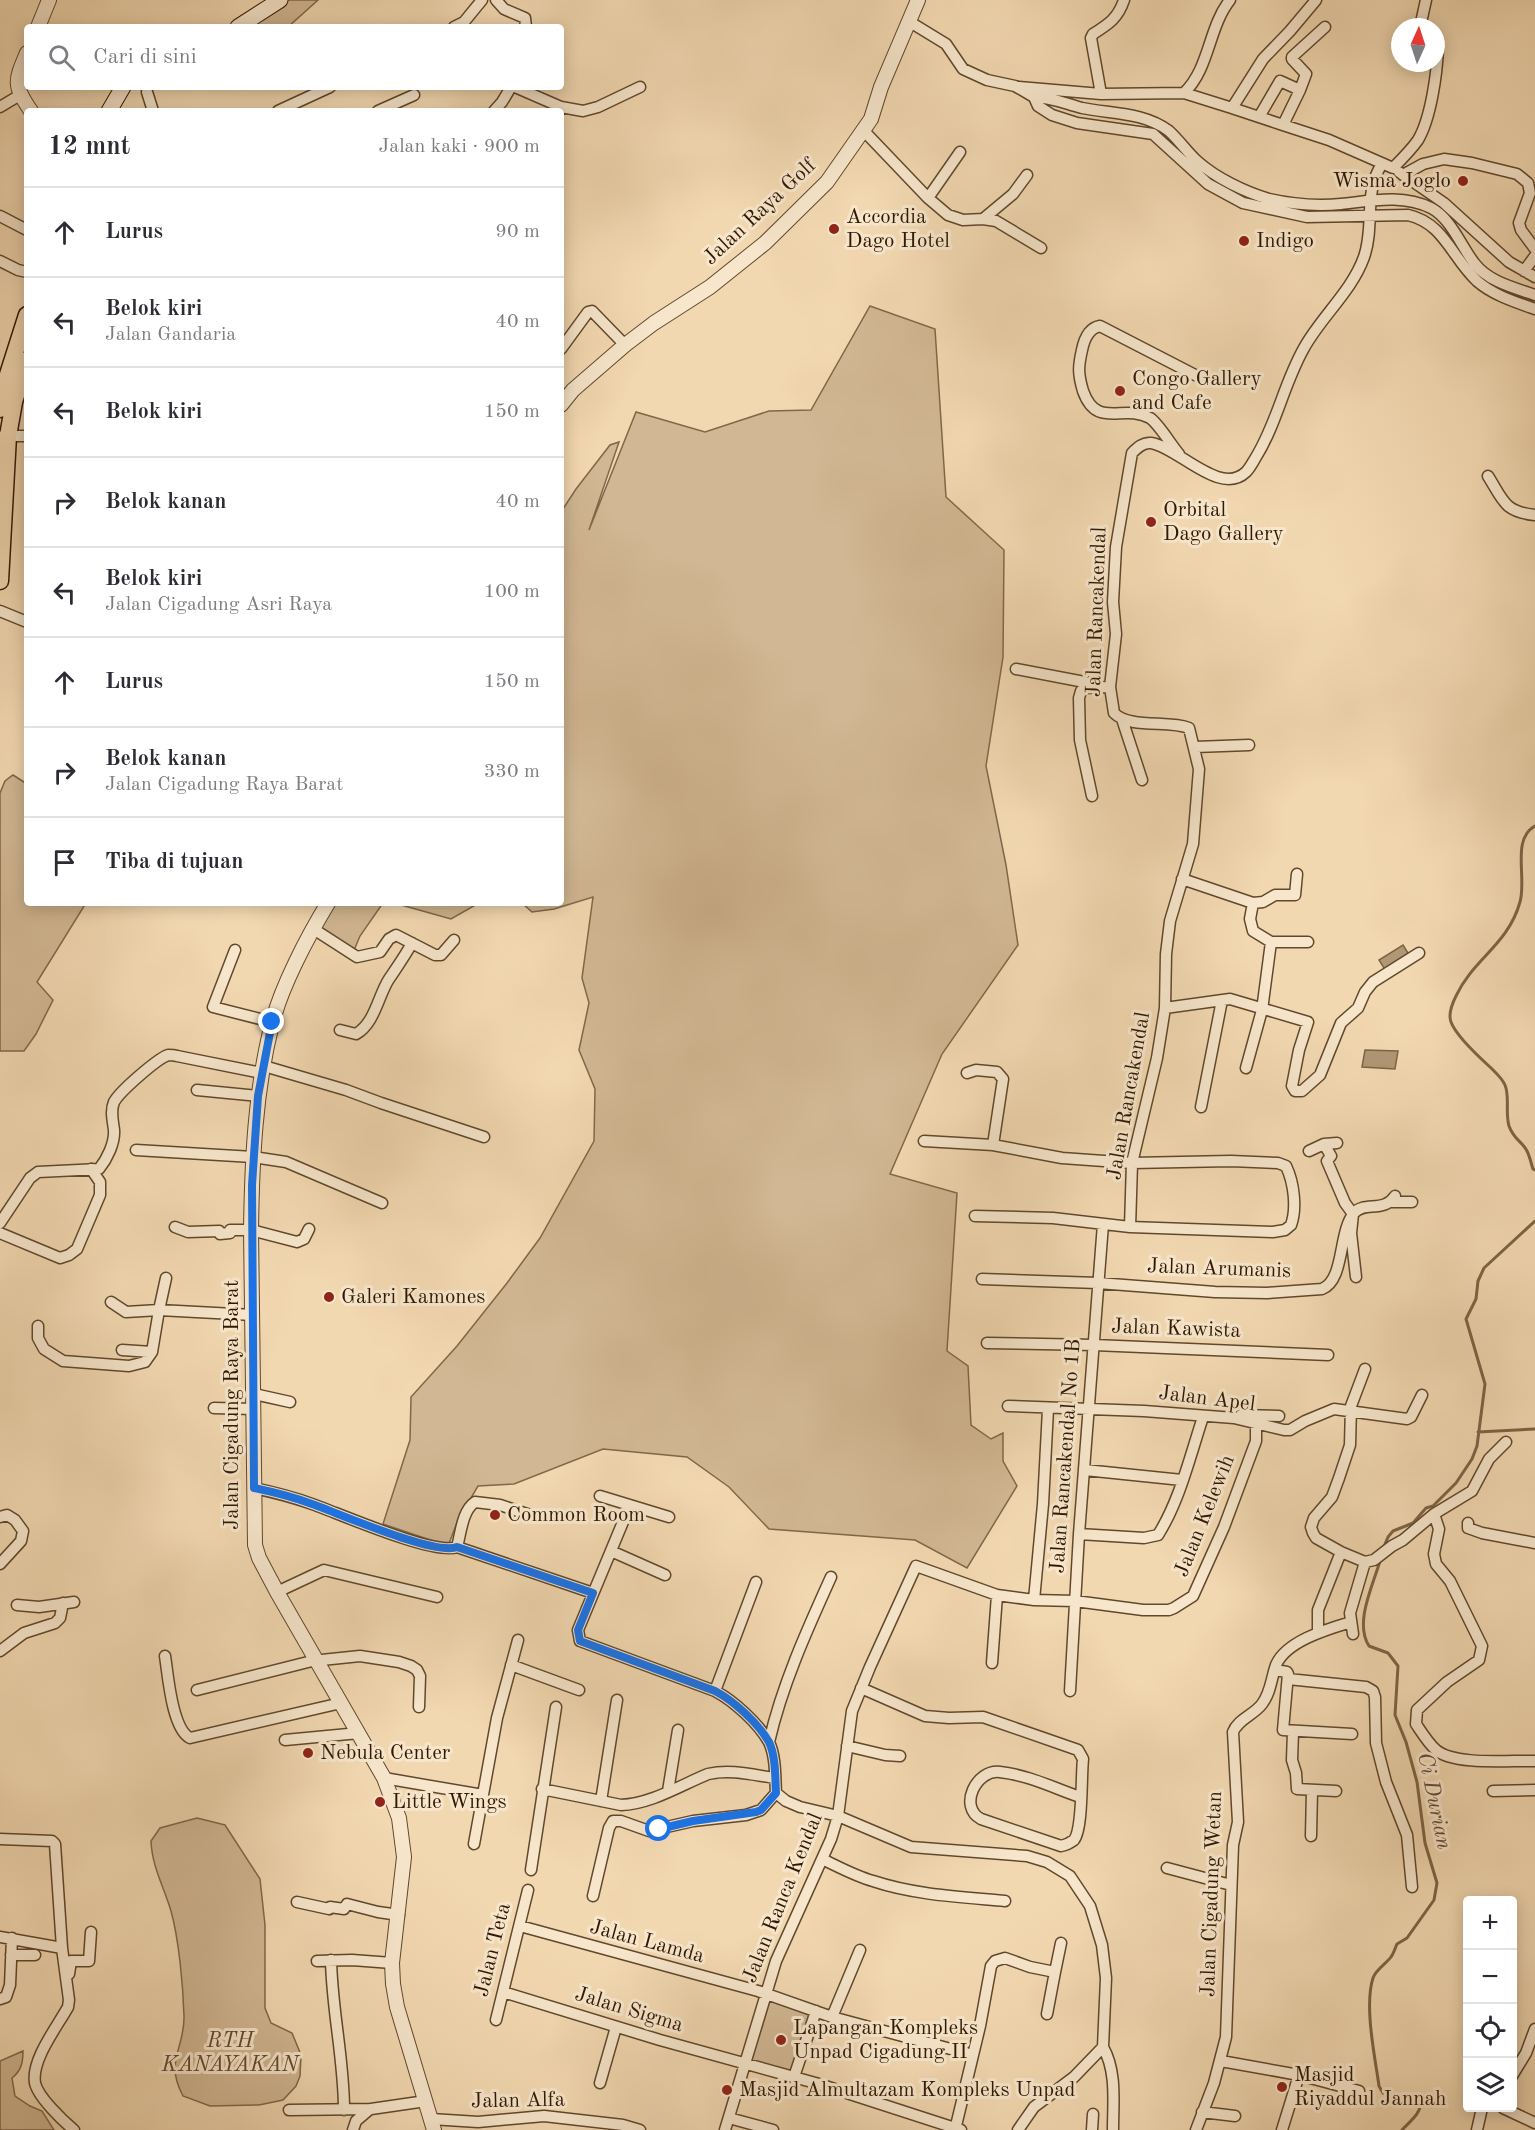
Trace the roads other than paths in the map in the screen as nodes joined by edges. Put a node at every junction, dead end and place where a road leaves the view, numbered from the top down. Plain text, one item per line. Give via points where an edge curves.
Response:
1 (49, 0) edge
2 (288, 0) edge
3 (482, 0) edge
4 (496, 0) edge
5 (918, 0) edge
6 (1124, 0) edge
7 (1230, 0) edge
8 (1316, 0) edge
9 (1426, 0) edge
10 (276, 3) edge
11 (1422, 18) edge
12 (910, 22) junction
13 (39, 24) edge
14 (243, 24) edge
15 (460, 24) edge
16 (526, 24) edge
17 (1325, 27) dead end
18 (24, 61) edge
19 (1436, 72) edge
20 (1015, 86) junction
21 (640, 87) dead end
22 (121, 90) edge
23 (324, 90) edge
24 (511, 90) edge
25 (519, 90) edge
26 (1300, 90) junction
27 (147, 92) dead end
28 (1184, 93) junction
29 (1101, 94) junction
30 (20, 95) junction
31 (414, 95) dead end
32 (1034, 98) junction
33 (0, 107) edge
34 (29, 108) edge
35 (111, 108) edge
36 (152, 108) edge
37 (284, 108) edge
38 (385, 108) edge
39 (497, 108) edge
40 (557, 108) edge
41 (1232, 108) junction
42 (564, 109) edge
43 (1259, 117) junction
44 (1283, 125) junction
45 (864, 131) junction
46 (960, 152) dead end
47 (1382, 164) junction
48 (1398, 172) junction
49 (1027, 175) dead end
50 (928, 198) junction
51 (1370, 200) junction
52 (1369, 215) junction
53 (0, 216) edge
54 (982, 219) junction
55 (24, 228) edge
56 (1041, 248) dead end
57 (1535, 249) edge
58 (1535, 256) edge
59 (0, 261) edge
60 (24, 271) edge
61 (1524, 271) junction
62 (1535, 277) edge
63 (1490, 284) junction
64 (1513, 288) junction
65 (1535, 295) edge
66 (1507, 298) junction
67 (1535, 309) edge
68 (24, 324) edge
69 (564, 345) edge
70 (620, 348) junction
71 (24, 370) edge
72 (1202, 376) dead end
73 (564, 401) edge
74 (0, 409) edge
75 (4, 436) edge
76 (24, 436) edge
77 (1179, 455) junction
78 (1488, 476) dead end
79 (1, 501) edge
80 (1535, 515) edge
81 (0, 581) edge
82 (0, 611) edge
83 (24, 621) edge
84 (1016, 669) dead end
85 (1110, 684) junction
86 (1122, 719) junction
87 (1249, 745) dead end
88 (1195, 747) junction
89 (1142, 780) dead end
90 (1092, 796) dead end
91 (1298, 874) dead end
92 (1182, 879) junction
93 (1253, 903) junction
94 (326, 906) edge
95 (312, 928) junction
96 (454, 940) dead end
97 (1271, 942) junction
98 (1308, 942) dead end
99 (412, 943) junction
100 (235, 950) dead end
101 (1419, 953) dead end
102 (1222, 1000) junction
103 (1165, 1008) junction
104 (1262, 1010) junction
105 (272, 1022) junction
106 (340, 1030) dead end
107 (1246, 1068) dead end
108 (263, 1069) junction
109 (967, 1073) dead end
110 (197, 1090) dead end
111 (258, 1096) junction
112 (1201, 1107) dead end
113 (484, 1137) dead end
114 (924, 1141) dead end
115 (1337, 1143) dead end
116 (1324, 1144) junction
117 (993, 1145) junction
118 (136, 1150) dead end
119 (1309, 1151) dead end
120 (253, 1158) junction
121 (1132, 1164) junction
122 (91, 1169) junction
123 (1412, 1202) dead end
124 (382, 1203) dead end
125 (1353, 1214) junction
126 (975, 1216) dead end
127 (0, 1223) edge
128 (1103, 1224) junction
129 (175, 1227) dead end
130 (1130, 1227) junction
131 (309, 1228) dead end
132 (251, 1230) junction
133 (0, 1233) edge
134 (1356, 1276) dead end
135 (166, 1278) dead end
136 (982, 1279) dead end
137 (1098, 1283) junction
138 (111, 1302) dead end
139 (159, 1310) junction
140 (253, 1315) junction
141 (38, 1326) dead end
142 (987, 1343) dead end
143 (1094, 1345) junction
144 (122, 1350) dead end
145 (152, 1352) junction
146 (1328, 1355) dead end
147 (1365, 1369) dead end
148 (254, 1394) junction
149 (1422, 1395) dead end
150 (290, 1402) dead end
151 (1008, 1406) dead end
152 (214, 1408) dead end
153 (1089, 1408) junction
154 (254, 1409) junction
155 (1048, 1409) junction
156 (1350, 1413) junction
157 (1279, 1416) dead end
158 (1203, 1417) junction
159 (1234, 1418) junction
160 (1256, 1424) junction
161 (1506, 1442) dead end
162 (1085, 1470) junction
163 (1182, 1479) junction
164 (254, 1488) junction
165 (600, 1496) dead end
166 (630, 1505) junction
167 (1434, 1514) junction
168 (530, 1515) dead end
169 (0, 1517) edge
170 (669, 1517) dead end
171 (1468, 1523) dead end
172 (1078, 1534) junction
173 (1535, 1543) edge
174 (457, 1547) junction
175 (611, 1551) junction
176 (1341, 1552) junction
177 (1367, 1562) junction
178 (0, 1564) edge
179 (665, 1575) dead end
180 (831, 1577) dead end
181 (756, 1582) dead end
182 (277, 1592) junction
183 (593, 1593) junction
184 (997, 1595) junction
185 (437, 1597) dead end
186 (1034, 1600) junction
187 (1075, 1601) junction
188 (17, 1605) dead end
189 (1169, 1610) joint
190 (1351, 1622) junction
191 (1318, 1632) junction
192 (1353, 1634) dead end
193 (519, 1640) dead end
194 (0, 1651) edge
195 (165, 1656) dead end
196 (317, 1660) junction
197 (992, 1663) dead end
198 (511, 1665) junction
199 (1275, 1670) junction
200 (1288, 1679) junction
201 (861, 1688) junction
202 (197, 1690) dead end
203 (579, 1690) dead end
204 (715, 1691) junction
205 (1070, 1691) dead end
206 (617, 1700) dead end
207 (341, 1703) junction
208 (419, 1707) dead end
209 (556, 1707) dead end
210 (678, 1731) dead end
211 (1293, 1732) junction
212 (359, 1733) junction
213 (1352, 1734) dead end
214 (285, 1740) dead end
215 (769, 1742) junction
216 (847, 1746) junction
217 (900, 1756) dead end
218 (1535, 1761) edge
219 (384, 1778) junction
220 (775, 1778) junction
221 (542, 1789) junction
222 (1312, 1790) junction
223 (1535, 1790) edge
224 (668, 1791) junction
225 (1336, 1791) dead end
226 (1493, 1791) dead end
227 (776, 1793) junction
228 (483, 1796) junction
229 (1080, 1797) junction
230 (601, 1801) junction
231 (838, 1816) junction
232 (1311, 1836) dead end
233 (0, 1839) edge
234 (474, 1844) dead end
235 (822, 1859) junction
236 (1167, 1868) dead end
237 (531, 1870) dead end
238 (1232, 1885) junction
239 (1412, 1887) dead end
240 (528, 1890) dead end
241 (593, 1896) dead end
242 (1005, 1901) dead end
243 (297, 1902) dead end
244 (399, 1915) junction
245 (519, 1926) junction
246 (91, 1932) dead end
247 (0, 1937) edge
248 (12, 1938) junction
249 (1061, 1943) dead end
250 (62, 1948) junction
251 (860, 1950) dead end
252 (11, 1955) junction
253 (35, 1955) dead end
254 (331, 1960) junction
255 (317, 1961) dead end
256 (393, 1963) junction
257 (1055, 1972) junction
258 (502, 1992) junction
259 (69, 1993) junction
260 (766, 1994) junction
261 (0, 1999) edge
262 (816, 2011) junction
263 (1047, 2014) dead end
264 (832, 2017) junction
265 (496, 2020) dead end
266 (616, 2027) junction
267 (1535, 2029) edge
268 (1103, 2047) junction
269 (973, 2055) junction
270 (1221, 2061) junction
271 (745, 2062) junction
272 (1517, 2068) edge
273 (1299, 2075) junction
274 (795, 2076) junction
275 (600, 2082) dead end
276 (1359, 2091) dead end
277 (426, 2101) junction
278 (370, 2109) junction
279 (289, 2110) dead end
280 (344, 2110) junction
281 (1202, 2112) junction
282 (1481, 2112) edge
283 (1511, 2112) edge
284 (1093, 2114) dead end
285 (1235, 2116) dead end
286 (729, 2118) junction
287 (1535, 2124) edge
288 (433, 2125) edge
289 (957, 2129) edge
290 (74, 2130) edge
291 (353, 2130) edge
292 (640, 2130) edge
293 (725, 2130) edge
294 (772, 2130) edge
295 (1018, 2130) edge
296 (1092, 2130) edge
297 (1113, 2130) edge
298 (1196, 2130) edge
299 (1282, 2130) edge
300 (1477, 2130) edge

1 - 13 street
2 - 10 street
3 - 15 street
4 - 16 street via 504,9 525,18
5 - 12 street, Jalan Raya Golf
6 - 29 street via 1113,22 1091,38
7 - 28 street via 1198,76
8 - 41 street via 1263,59
9 - 11 street
10 - 14 main road
12 - 20 street via 946,44 963,69
12 - 45 street, Jalan Raya Golf
17 - 26 street via 1292,57 1306,74
18 - 30 street via 17,79
19 - 48 street via 1423,131
20 - 29 street
20 - 32 street
21 - 42 street via 598,108
22 - 35 main road
23 - 37 street
24 - 39 street
25 - 40 street
26 - 43 street via 1280,81
26 - 44 street
27 - 36 street
28 - 29 street
28 - 41 street
30 - 33 street
30 - 34 street
31 - 38 street
32 - 51 street via 1126,113 1154,123 1208,169 1258,196 1298,203
32 - 52 street via 1045,112 1063,120 1153,134 1208,184 1243,203 1307,217
41 - 43 street
43 - 44 street
44 - 47 street
45 - 50 street
45 - 70 street, Jalan Raya Golf via 827,182 765,243 710,287
46 - 50 street
47 - 48 street
47 - 51 street, Jalan Rancakendal via 1374,178
48 - 57 street via 1444,159 1517,174 1528,183 1530,193 1521,230
48 - 61 street via 1444,203
49 - 54 street via 1013,194
50 - 54 street via 954,218
51 - 52 street, Jalan Rancakendal
51 - 63 street via 1409,201 1432,208 1458,236
52 - 63 street via 1408,215 1429,222 1462,265
52 - 77 street, Jalan Rancakendal via 1368,245 1360,265 1305,346 1263,446 1246,472 1227,479 1194,466
53 - 55 street
54 - 56 street via 996,221
58 - 61 street
59 - 60 street
61 - 62 street
63 - 64 street
63 - 66 street
64 - 65 street
64 - 66 street
66 - 67 street
68 - 74 main road
69 - 70 street via 592,311
70 - 73 street
71 - 75 main road
72 - 77 street via 1100,326 1093,328 1083,342 1077,369 1088,405 1105,413 1138,414 1151,419
75 - 76 street
75 - 79 main road
77 - 85 street, Jalan Rancakendal via 1150,443 1132,453 1116,547 1116,634
78 - 80 street via 1509,508
79 - 81 main road
82 - 83 street
84 - 85 street
85 - 86 street, Jalan Rancakendal via 1114,713
85 - 90 street via 1080,691 1080,740
86 - 88 street, Jalan Rancakendal via 1190,728
86 - 89 street
87 - 88 street
88 - 92 street, Jalan Rancakendal via 1199,769 1193,844
91 - 93 street via 1295,895 1275,895
92 - 93 street
92 - 103 street, Jalan Rancakendal via 1168,936
93 - 97 street via 1253,931
94 - 95 street, Jalan Cigadung Raya Barat
95 - 99 street via 357,957 380,952 396,935
95 - 105 street, Jalan Cigadung Raya Barat
96 - 99 street via 439,956
97 - 98 street
97 - 104 street
99 - 106 street via 369,1022 356,1034
100 - 105 street via 213,1007
101 - 104 street via 1373,982 1358,1008 1341,1023 1320,1075 1302,1091 1295,1091 1292,1086 1309,1024
102 - 103 street
102 - 104 street via 1240,1001
102 - 112 street
103 - 121 street, Jalan Rancakendal
104 - 107 street
105 - 108 street, Jalan Cigadung Raya Barat
108 - 111 street, Jalan Cigadung Raya Barat
108 - 113 street via 346,1090
108 - 122 street via 167,1056 139,1076 114,1102 113,1141 104,1162 97,1170
109 - 117 street via 998,1072 1003,1079
110 - 111 street
111 - 120 street, Jalan Cigadung Raya Barat
114 - 117 street
115 - 116 street
116 - 119 street
116 - 125 street via 1342,1198
117 - 121 street via 1062,1158
118 - 120 street
120 - 124 street via 286,1162
120 - 132 street, Jalan Cigadung Raya Barat
121 - 130 street, Jalan Rancakendal
121 - 130 street via 1283,1164 1290,1175 1293,1213 1291,1225 1273,1232
122 - 127 street via 38,1172
122 - 133 street via 99,1182 100,1195 77,1249 69,1255 60,1258
123 - 125 street via 1393,1199 1385,1206 1363,1208
125 - 134 street
125 - 137 street, Jalan Arumanis via 1334,1277 1322,1289 1215,1292
126 - 128 street
128 - 130 street
128 - 137 street, Jalan Rancakendal No 1B
129 - 132 street via 220,1234
131 - 132 street via 304,1239 297,1242
132 - 140 street, Jalan Cigadung Raya Barat
135 - 139 street
136 - 137 street, Jalan Arumanis
137 - 143 street, Jalan Rancakendal No 1B
138 - 139 street via 126,1312
139 - 140 street
139 - 145 street
140 - 148 street, Jalan Cigadung Raya Barat
141 - 145 street via 38,1338 44,1349 63,1361 129,1366 145,1362
142 - 143 street, Jalan Kawista
143 - 146 street, Jalan Kawista
143 - 153 street, Jalan Rancakendal No 1B
144 - 145 street
147 - 156 street
148 - 150 street
148 - 154 street, Jalan Cigadung Raya Barat
149 - 156 street, Jalan Apel via 1407,1419
151 - 155 street, Jalan Apel
152 - 154 street
153 - 155 street, Jalan Apel
153 - 158 street, Jalan Apel
153 - 162 street, Jalan Rancakendal No 1B
154 - 164 street, Jalan Cigadung Raya Barat
155 - 186 street
156 - 160 street, Jalan Apel via 1334,1409 1290,1430
156 - 176 street via 1350,1445 1339,1478 1332,1497 1311,1527 1316,1538
157 - 159 street via 1240,1414
158 - 159 street, Jalan Apel
158 - 163 street
159 - 160 street, Jalan Apel
160 - 189 street, Jalan Kelewih via 1256,1441 1236,1496 1193,1596
161 - 167 street via 1489,1458 1472,1491
162 - 163 street
162 - 172 street, Jalan Rancakendal No 1B
163 - 172 street via 1158,1535 1144,1538
164 - 174 street via 289,1496 437,1548
164 - 182 street, Jalan Cigadung Raya Barat via 255,1545
165 - 166 street
166 - 170 street
166 - 175 street
167 - 177 street via 1403,1540
167 - 218 street via 1439,1529 1436,1564 1450,1581 1482,1646 1481,1656 1417,1710 1416,1724 1437,1751 1447,1756
168 - 174 street via 475,1502 465,1516
169 - 178 street via 7,1515 24,1531 21,1541
171 - 173 street via 1473,1531
172 - 187 street, Jalan Rancakendal No 1B
174 - 183 street
175 - 179 street
175 - 183 street
176 - 177 street
176 - 191 street via 1318,1610
177 - 190 street
180 - 215 street via 805,1635
181 - 204 street
182 - 185 street via 324,1570
182 - 196 street, Jalan Cigadung Raya Barat
183 - 204 street via 578,1630 580,1641
184 - 186 street, Jalan Ranca Kendal
184 - 197 street
184 - 201 street, Jalan Ranca Kendal via 916,1566
186 - 187 street, Jalan Ranca Kendal
187 - 189 street, Jalan Ranca Kendal
187 - 205 street, Jalan Rancakendal No 1B
188 - 194 street via 68,1603 55,1623 24,1633
190 - 191 street
190 - 192 street
191 - 199 street via 1284,1654
193 - 198 street
195 - 207 street via 174,1711 190,1738
196 - 202 street
196 - 207 street, Jalan Cigadung Raya Barat
196 - 208 street via 360,1656 411,1666 420,1676
198 - 203 street
198 - 228 street
199 - 200 street via 1287,1671
199 - 238 street, Jalan Cigadung Wetan via 1264,1701 1233,1732 1238,1822
200 - 211 street via 1282,1727
200 - 239 street via 1373,1691 1376,1743 1407,1835
201 - 216 street, Jalan Ranca Kendal via 852,1711
201 - 229 street via 925,1716 983,1716 1078,1750 1083,1759
204 - 215 street via 735,1704
206 - 230 street
207 - 212 street, Jalan Cigadung Raya Barat
209 - 221 street
210 - 224 street
211 - 213 street
211 - 222 street via 1296,1786
212 - 214 street
212 - 219 street, Jalan Cigadung Raya Barat
215 - 220 street
216 - 217 street
216 - 231 street, Jalan Ranca Kendal
219 - 228 street
219 - 244 street, Jalan Cigadung Raya Barat via 399,1818 404,1846
220 - 224 street via 718,1772
220 - 227 street
221 - 230 street
221 - 237 street
222 - 225 street
222 - 232 street
223 - 226 street
224 - 230 street via 629,1805
227 - 231 street via 800,1807
227 - 241 street via 761,1810 746,1815 650,1831 613,1821
228 - 234 street
229 - 229 street via 1077,1832 1072,1841 1061,1846 981,1819 970,1806 979,1779 989,1772 1023,1776
231 - 235 street, Jalan Ranca Kendal
231 - 268 street via 911,1847 1027,1856 1070,1876 1090,1906 1102,1945 1106,1978
233 - 250 street via 54,1842
235 - 242 street via 885,1885
235 - 260 street, Jalan Ranca Kendal via 783,1944
236 - 238 street
238 - 270 street, Jalan Cigadung Wetan via 1227,2029
240 - 245 street, Jalan Teta
243 - 244 street via 329,1909 344,1909 347,1904
244 - 256 street, Jalan Cigadung Raya Barat
245 - 258 street, Jalan Teta
245 - 260 street, Jalan Lamda
246 - 259 street via 89,1961 70,1963
247 - 248 street
248 - 250 street
248 - 252 street
249 - 257 street
250 - 259 street
251 - 264 street
252 - 253 street
252 - 261 street via 8,1994
254 - 255 street
254 - 256 street
254 - 280 street
256 - 277 street, Jalan Cigadung Raya Barat via 395,1999
257 - 263 street
257 - 269 street via 1005,1958 995,1961
258 - 265 street, Jalan Teta
258 - 266 street, Jalan Sigma
259 - 290 street via 68,2007 40,2056 35,2084
260 - 262 street, Jalan Lamda
260 - 271 street, Jalan Ranca Kendal
262 - 264 street, Jalan Lamda
262 - 274 street
264 - 269 street, Jalan Lamda
266 - 271 street, Jalan Sigma
266 - 275 street
267 - 272 street
268 - 295 street via 1074,2077 1034,2107
268 - 297 street via 1113,2079
269 - 289 street
270 - 273 street
270 - 281 street, Jalan Cigadung Wetan
271 - 274 street, Jalan Sigma
271 - 286 street, Jalan Ranca Kendal
273 - 276 street
273 - 299 street
274 - 289 street, Jalan Sigma
277 - 278 street
277 - 288 street, Jalan Cigadung Raya Barat
278 - 280 street
278 - 291 street via 356,2121
279 - 280 street
281 - 285 street
281 - 298 street, Jalan Cigadung Wetan
282 - 300 street
283 - 287 street
284 - 296 street
286 - 293 street, Jalan Ranca Kendal
286 - 294 street
288 - 292 street, Jalan Alfa via 544,2116 623,2124

